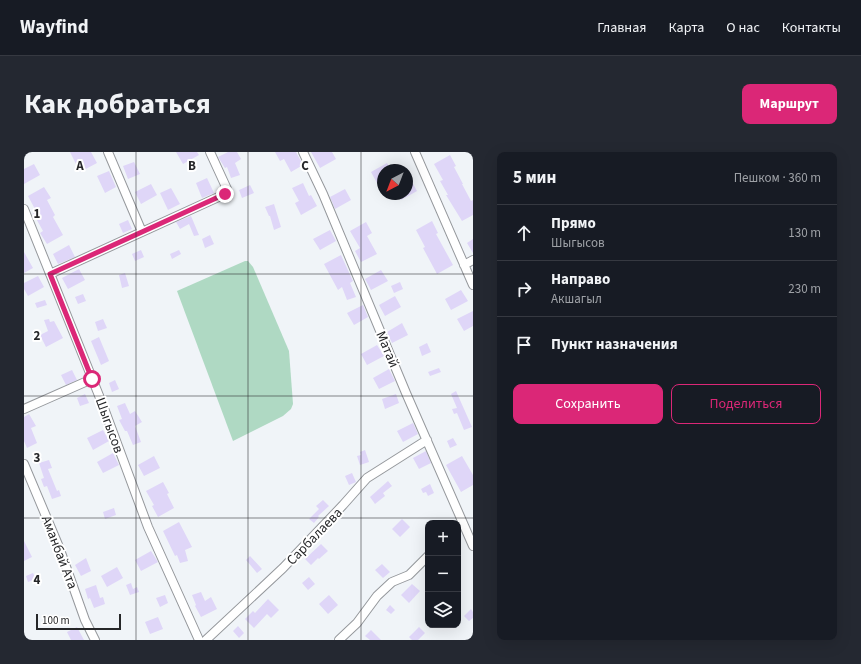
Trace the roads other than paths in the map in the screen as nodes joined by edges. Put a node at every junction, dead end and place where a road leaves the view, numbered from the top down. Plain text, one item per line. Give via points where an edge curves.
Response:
1 (108, 152) edge
2 (210, 152) edge
3 (303, 152) edge
4 (415, 152) edge
5 (24, 209) edge
6 (142, 232) junction
7 (473, 260) edge
8 (464, 264) junction
9 (50, 274) junction
10 (473, 285) edge
11 (92, 379) junction
12 (24, 409) edge
13 (427, 440) junction
14 (24, 464) edge
15 (459, 520) edge
16 (461, 525) edge
17 (473, 546) edge
18 (425, 559) edge
19 (95, 640) edge
20 (199, 640) edge
21 (206, 640) edge
22 (339, 640) edge

1 - 6 street
2 - 6 street via 227,189 225,194
3 - 13 street, Матай
4 - 8 street
5 - 9 street, Шыгысов
6 - 9 street
7 - 8 street
8 - 10 street
9 - 11 street, Шыгысов
11 - 12 street
11 - 20 street, Шыгысов via 148,527
13 - 15 street, Матай
13 - 21 street, Сарбалаева via 367,478 283,568
14 - 19 street, Аманбай Ата
16 - 17 street, Матай
18 - 22 street via 409,575 392,582 377,596

